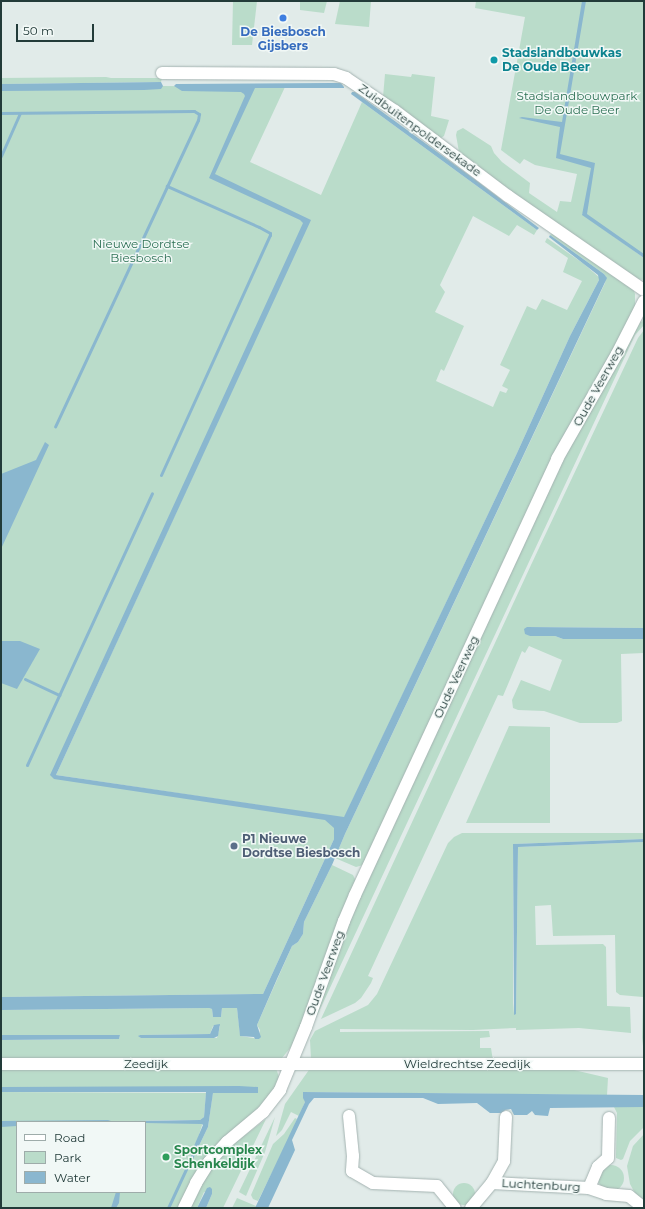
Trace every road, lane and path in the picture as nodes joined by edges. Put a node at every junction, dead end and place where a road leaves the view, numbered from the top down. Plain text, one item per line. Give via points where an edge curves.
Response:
1 (162, 73) dead end
2 (644, 290) edge
3 (644, 301) edge
4 (290, 1063) junction
5 (1, 1064) edge
6 (644, 1064) edge
7 (349, 1116) dead end
8 (506, 1117) dead end
9 (609, 1118) dead end
10 (492, 1183) junction
11 (589, 1188) junction
12 (184, 1208) edge
13 (454, 1208) edge
14 (471, 1208) edge
15 (644, 1208) edge

1 - 2 street, Zuidbuitenpoldersekade via 334,74 346,78 395,111 508,196
3 - 4 street, Oude Veerweg via 557,459 344,921 306,1027
4 - 5 street, Zeedijk
4 - 6 street, Wieldrechtse Zeedijk
4 - 12 street, Oude Veerweg via 280,1090 269,1106 227,1142 209,1162
7 - 13 street via 352,1171 373,1183 437,1186
8 - 10 street, Luchtenburg via 504,1161
9 - 11 street, Luchtenburg via 608,1158 598,1167
10 - 11 street, Luchtenburg
10 - 14 street, Luchtenburg
11 - 15 street, Luchtenburg via 606,1194 629,1196

